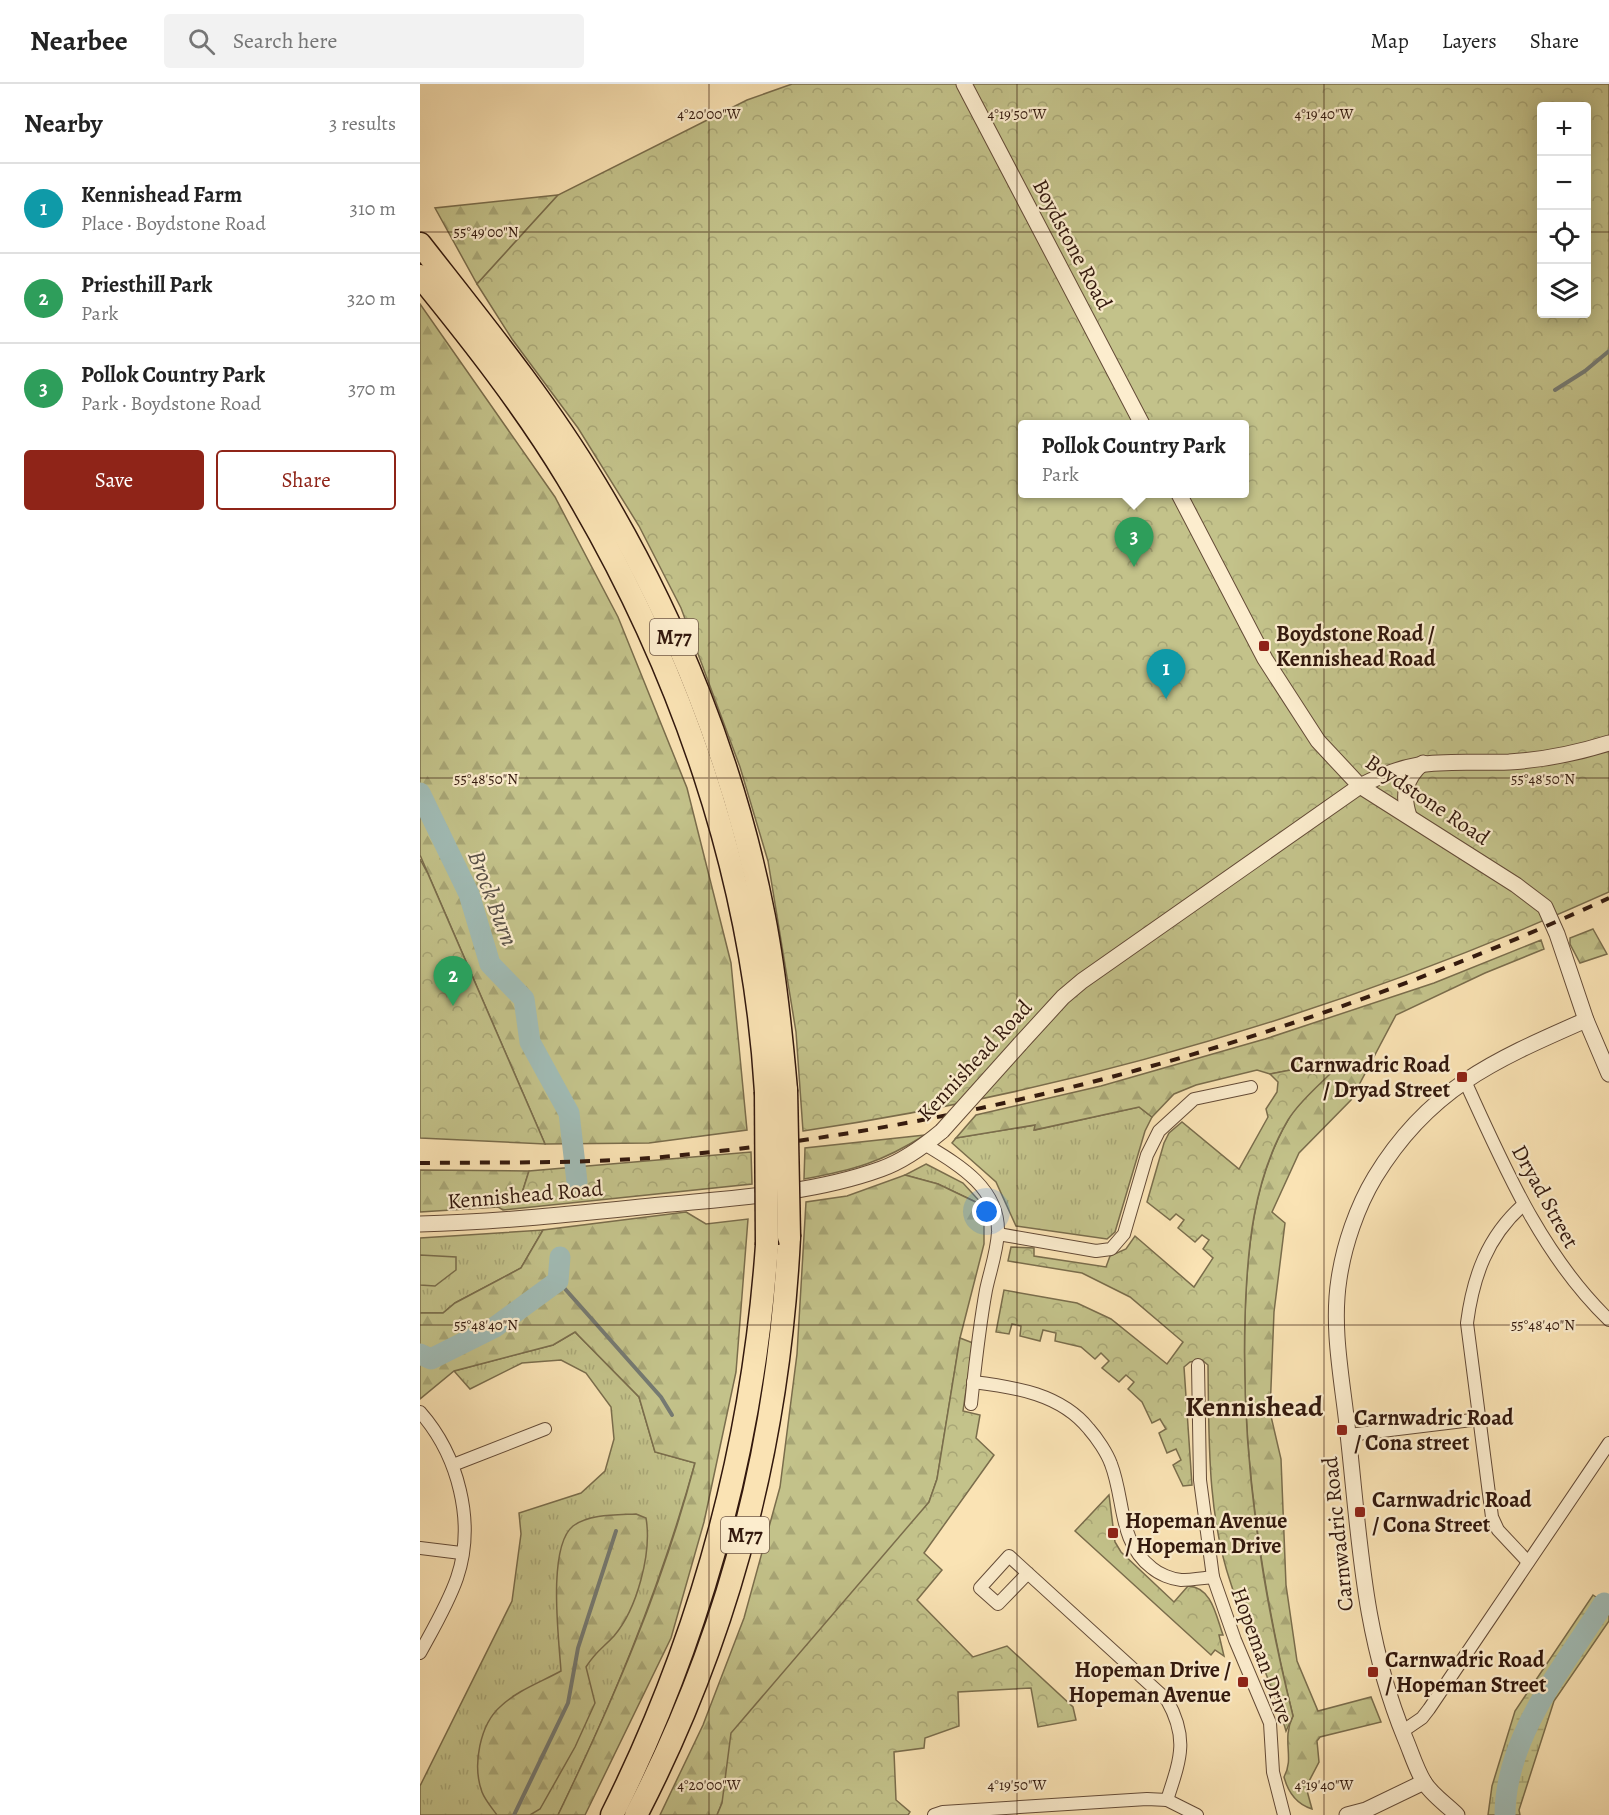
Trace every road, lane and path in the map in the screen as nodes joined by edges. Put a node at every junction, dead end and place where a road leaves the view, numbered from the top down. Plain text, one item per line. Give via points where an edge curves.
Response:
1 (964, 84) edge
2 (420, 244) edge
3 (420, 276) edge
4 (1140, 420) edge
5 (1181, 498) edge
6 (1609, 743) edge
7 (1423, 763) junction
8 (1360, 786) junction
9 (1409, 816) junction
10 (1586, 1020) junction
11 (1609, 1074) edge
12 (1464, 1079) junction
13 (1251, 1087) dead end
14 (776, 1091) junction
15 (926, 1145) junction
16 (1523, 1205) junction
17 (420, 1224) edge
18 (998, 1234) junction
19 (1609, 1320) edge
20 (1198, 1365) dead end
21 (973, 1382) junction
22 (971, 1404) dead end
23 (420, 1412) edge
24 (1479, 1419) junction
25 (545, 1429) dead end
26 (1348, 1435) junction
27 (1609, 1443) edge
28 (453, 1465) junction
29 (420, 1548) edge
30 (461, 1553) junction
31 (1528, 1562) junction
32 (1028, 1573) dead end
33 (1213, 1577) junction
34 (420, 1653) edge
35 (1403, 1731) junction
36 (1424, 1782) junction
37 (1167, 1800) junction
38 (612, 1815) edge
39 (636, 1815) edge
40 (934, 1815) edge
41 (1197, 1815) edge
42 (1284, 1815) edge
43 (1347, 1815) edge
44 (1457, 1815) edge

1 - 4 street, Boydstone Road
2 - 14 highway, M77 via 531,388 595,484 645,575 680,650 737,806 758,893 776,996
3 - 14 highway, M77 via 505,386 566,476 634,597 674,686 714,803 740,904
5 - 8 street, Boydstone Road via 1280,686 1318,741
6 - 7 street, Kennishead Road via 1537,759
7 - 8 street, Kennishead Road via 1396,769
7 - 9 street via 1407,783 1405,804
8 - 9 street, Boydstone Road
8 - 15 street, Kennishead Road, bridge via 1082,981
9 - 10 street, Boydstone Road via 1545,907
10 - 11 street, Boydstone Road
10 - 12 street, Carnwadric Road
12 - 16 street, Dryad Street
12 - 26 street, Carnwadric Road via 1424,1113 1397,1144 1373,1179 1346,1245 1338,1280 1337,1321
13 - 18 street via 1194,1099 1159,1131 1147,1155 1126,1229 1111,1249 1096,1251
14 - 38 highway, M77, bridge via 767,1245 750,1400 716,1552 679,1665
14 - 39 highway, M77, bridge via 789,1237 775,1394 745,1536 706,1657 660,1770
15 - 17 street, Kennishead Road via 882,1169 743,1196
15 - 18 street via 953,1161 980,1185 997,1219
16 - 19 street, Dryad Street via 1556,1259
16 - 24 street via 1488,1248 1470,1297 1467,1323
18 - 21 street
20 - 33 street, Hopeman Drive via 1200,1480
21 - 22 street
21 - 33 street via 1021,1388 1059,1404 1075,1416 1089,1428 1110,1462 1128,1542 1140,1558 1163,1575 1179,1580
23 - 28 street
24 - 26 street
24 - 31 street via 1492,1517 1498,1530
25 - 28 street
26 - 35 street, Carnwadric Road via 1366,1607
27 - 31 street
28 - 30 street via 462,1507
29 - 30 street
30 - 34 street via 450,1596
31 - 35 street via 1422,1718
32 - 37 street via 1167,1700 1179,1720 1180,1739 1179,1764
33 - 42 street, Hopeman Drive via 1270,1723 1273,1772
35 - 36 street, Carnwadric Road
36 - 43 street
36 - 44 street, Carnwadric Road
37 - 40 street via 1101,1800
37 - 41 street

